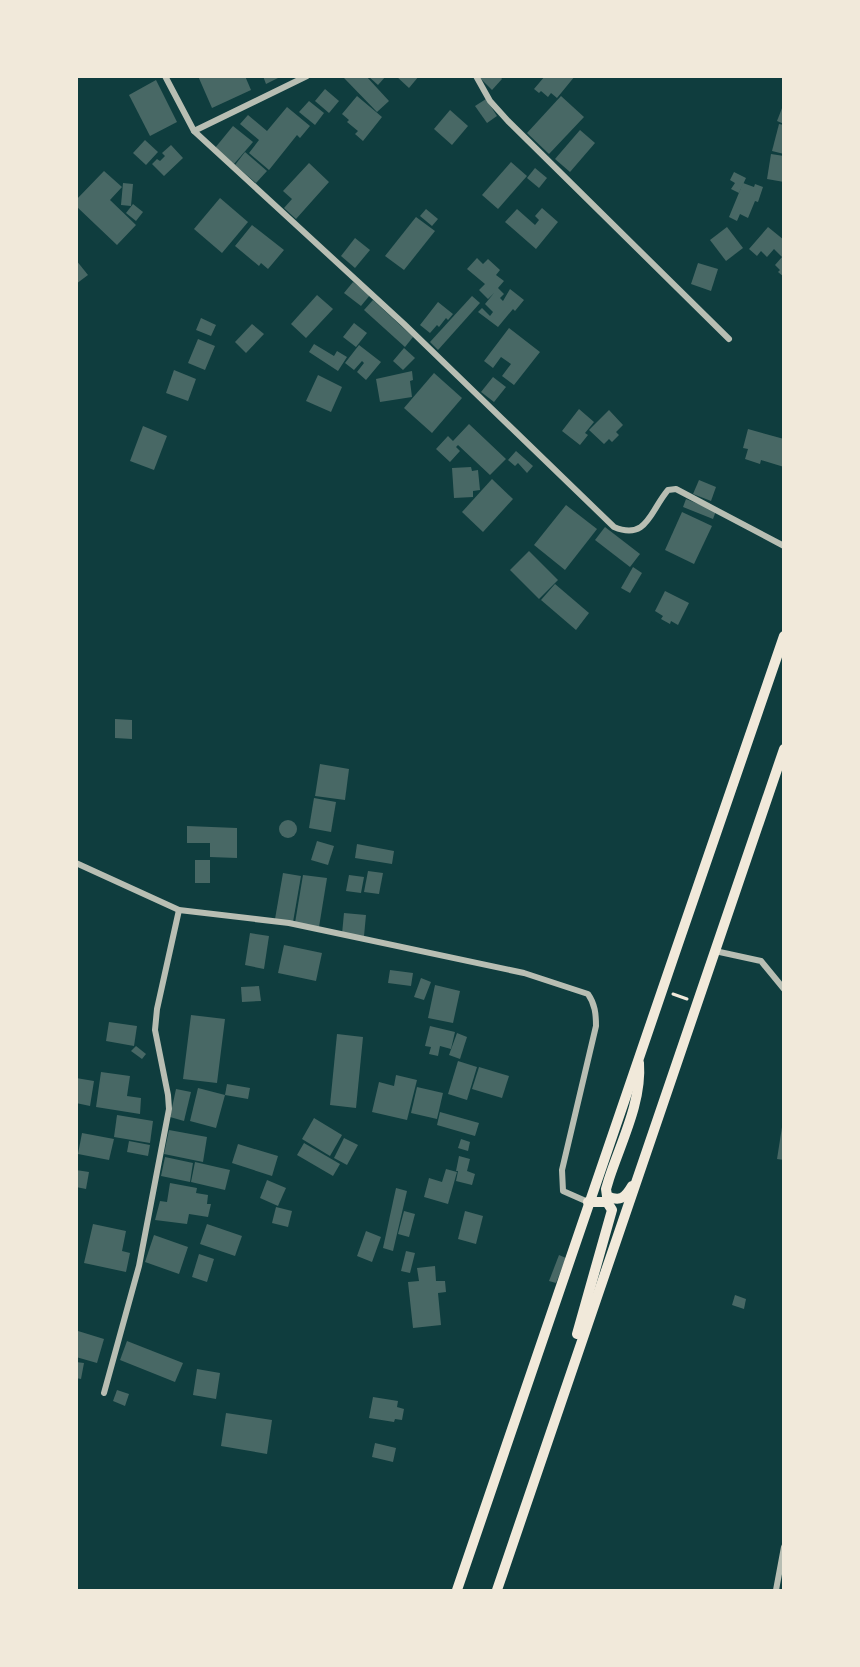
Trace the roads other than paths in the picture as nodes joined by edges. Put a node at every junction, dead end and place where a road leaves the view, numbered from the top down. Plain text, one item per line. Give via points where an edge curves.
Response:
1 (165, 76) edge
2 (307, 76) edge
3 (477, 76) edge
4 (194, 131) junction
5 (729, 339) dead end
6 (783, 546) edge
7 (783, 636) edge
8 (783, 749) edge
9 (76, 863) edge
10 (179, 910) junction
11 (715, 951) junction
12 (783, 989) edge
13 (639, 1059) junction
14 (638, 1177) junction
15 (588, 1202) junction
16 (570, 1375) junction
17 (104, 1393) dead end
18 (783, 1547) edge
19 (782, 1560) edge
20 (457, 1590) edge
21 (497, 1590) edge
22 (776, 1590) edge

1 - 4 street
2 - 4 street
3 - 5 street via 490,101 508,121
4 - 6 street via 404,324 614,526 633,531 644,526 668,490 676,489
7 - 13 highway
8 - 11 highway
9 - 10 street
10 - 15 street via 289,923 524,973 588,994 593,1001 596,1026 562,1170 563,1191
10 - 17 street via 155,1030 169,1109 139,1266
11 - 12 street via 761,961
11 - 14 highway
13 - 14 highway via 638,1095 609,1179 607,1196 615,1200 625,1197
13 - 15 highway
14 - 16 highway
15 - 16 highway via 608,1202 612,1210 575,1342
15 - 20 highway
16 - 21 highway
18 - 19 street
19 - 22 street

